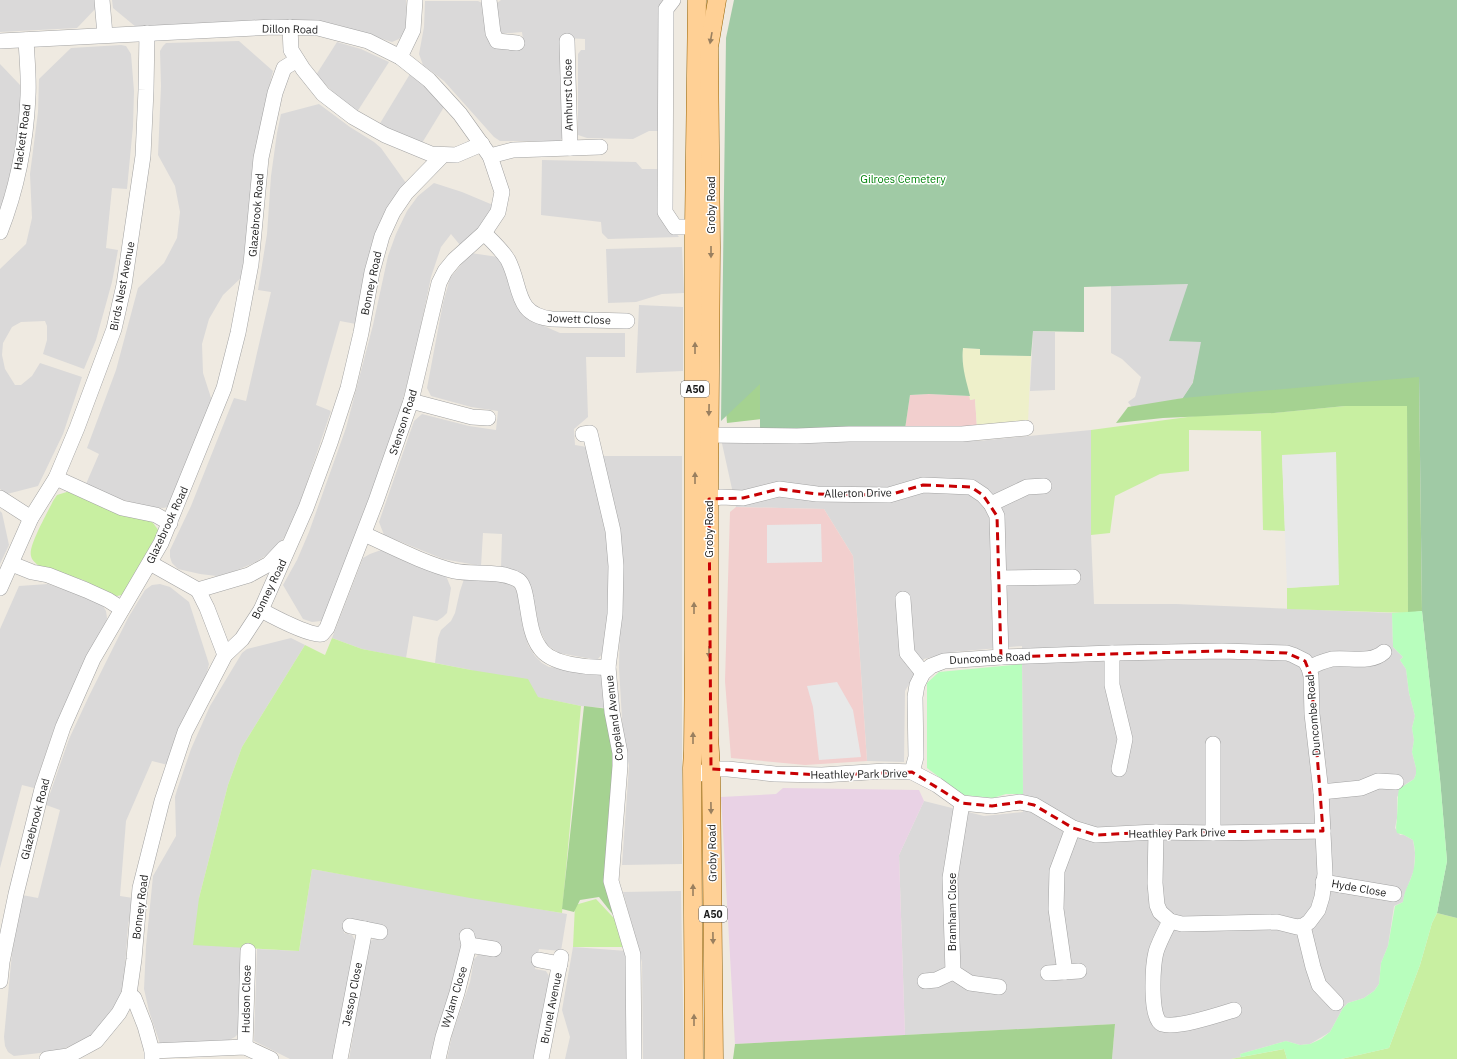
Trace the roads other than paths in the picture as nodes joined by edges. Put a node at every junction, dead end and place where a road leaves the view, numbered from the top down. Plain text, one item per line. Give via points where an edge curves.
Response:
1 (102, 0) edge
2 (415, 0) edge
3 (489, 0) edge
4 (673, 0) edge
5 (697, 0) edge
6 (717, 0) edge
7 (290, 27) junction
8 (146, 33) junction
9 (105, 35) junction
10 (26, 40) junction
11 (0, 41) edge
12 (567, 41) dead end
13 (517, 42) dead end
14 (400, 57) junction
15 (297, 60) junction
16 (482, 144) junction
17 (600, 147) dead end
18 (570, 148) junction
19 (443, 155) junction
20 (490, 156) junction
21 (694, 227) junction
22 (0, 232) edge
23 (484, 233) junction
24 (627, 321) dead end
25 (411, 401) junction
26 (488, 418) dead end
27 (1026, 428) dead end
28 (583, 434) dead end
29 (709, 435) junction
30 (56, 478) junction
31 (1044, 486) dead end
32 (0, 498) edge
33 (708, 499) junction
34 (991, 504) junction
35 (31, 518) junction
36 (170, 523) junction
37 (364, 534) junction
38 (290, 542) junction
39 (150, 563) junction
40 (12, 564) junction
41 (1073, 577) dead end
42 (999, 578) junction
43 (0, 588) edge
44 (198, 590) junction
45 (902, 599) dead end
46 (122, 609) junction
47 (261, 610) junction
48 (1384, 652) dead end
49 (1112, 653) junction
50 (225, 655) junction
51 (1001, 657) junction
52 (608, 667) junction
53 (1309, 668) junction
54 (923, 673) junction
55 (1213, 744) dead end
56 (1119, 768) dead end
57 (711, 769) junction
58 (912, 772) junction
59 (692, 777) junction
60 (1396, 782) dead end
61 (1321, 792) junction
62 (962, 803) junction
63 (1074, 828) junction
64 (1322, 831) junction
65 (1156, 832) junction
66 (1213, 833) junction
67 (1323, 882) junction
68 (1394, 894) dead end
69 (1170, 921) junction
70 (1303, 926) junction
71 (380, 932) dead end
72 (494, 949) dead end
73 (248, 951) dead end
74 (539, 960) dead end
75 (953, 972) junction
76 (1048, 973) dead end
77 (0, 981) edge
78 (925, 981) dead end
79 (999, 987) dead end
80 (128, 994) junction
81 (1336, 1003) dead end
82 (1234, 1010) dead end
83 (245, 1047) junction
84 (152, 1055) edge
85 (69, 1057) edge
86 (47, 1059) edge
87 (271, 1059) edge
88 (340, 1059) edge
89 (438, 1059) edge
90 (541, 1059) edge
91 (634, 1059) edge
92 (694, 1059) edge
93 (714, 1059) edge

1 - 9 street
2 - 14 street via 413,30
3 - 13 street via 493,33 497,41
4 - 21 street, Groby Road via 666,9 665,212 676,227
5 - 21 main road, Groby Road / A50
6 -> 29 main road, Groby Road / A50 via 709,47
7 - 8 street, Dillon Road
7 - 14 street, Dillon Road via 318,28 368,41
7 - 15 street via 291,50
8 - 9 street, Dillon Road
8 - 30 street, Birds Nest Avenue via 143,156 124,285 114,329
9 - 10 street, Dillon Road
10 - 11 street, Dillon Road
10 - 22 street, Hackett Road via 28,95 23,146 9,208
12 - 18 street, Amhurst Close
14 - 16 street, Dillon Road via 429,80 460,114
15 - 19 street via 323,94 353,116 398,141 431,154
15 - 36 street, Glazebrook Road via 284,68 275,93 261,158 252,264 224,388
16 - 19 street via 456,155
16 - 20 street, Dillon Road
17 - 18 street
18 - 20 street via 513,150
19 - 38 street, Bonney Road via 406,193 382,236 348,388 317,479
20 - 23 street, Stenson Road via 502,192 498,212
59 -> 21 main road, Groby Road / A50
23 - 24 street, Jowett Close via 508,260 522,302 533,315 552,319
23 - 25 street, Stenson Road via 454,260 439,283
25 - 26 street via 472,417
25 - 37 street, Stenson Road
27 - 29 street via 962,434
28 - 52 street, Copeland Avenue via 590,433 614,531 615,614
29 - 33 main road, Groby Road / A50
30 - 35 street, Birds Nest Avenue
30 - 36 street via 115,506 156,515
31 - 34 street via 1027,487
32 - 35 street
33 - 34 street, Allerton Drive via 743,498 779,488 817,494 889,495 923,485 971,487
33 -> 57 main road, Groby Road / A50
34 - 42 street, Allerton Drive via 997,516
35 - 40 street, Birds Nest Avenue
36 - 39 street, Glazebrook Road
37 - 47 street, Stenson Road via 325,632 315,634
37 - 52 street via 439,567 517,579 524,592 534,637 546,655 567,663 595,668
38 - 44 street via 269,564 249,575
38 - 47 street, Bonney Road
39 - 44 street
39 - 46 street, Glazebrook Road
40 - 43 street, Birds Nest Avenue
40 - 46 street via 86,590
41 - 42 street
42 - 51 street, Allerton Drive
44 - 50 street
45 - 54 street via 907,653
46 - 77 street, Glazebrook Road via 93,659 62,727 42,789 16,894
47 - 50 street, Bonney Road via 242,639
48 - 53 street via 1379,657 1372,658 1326,660
49 - 51 street, Duncombe Road
49 - 53 street, Duncombe Road via 1280,652 1305,661
49 - 56 street via 1114,699 1125,739
50 - 80 street, Bonney Road via 185,732 162,801 140,888 134,959
51 - 54 street, Duncombe Road via 944,661 931,666
52 - 91 street, Copeland Avenue via 612,712 620,753 611,882 633,955
53 - 61 street, Duncombe Road
54 - 58 street via 915,697 916,757
55 - 66 street
57 - 58 street, Heathley Park Drive via 822,775
57 - 59 street, Heathley Park Drive
57 -> 93 main road, Groby Road / A50
58 - 62 street, Heathley Park Drive via 937,785
92 -> 59 main road, Groby Road / A50
60 - 61 street via 1378,781 1361,788
61 - 64 street, Duncombe Road
62 - 63 street, Heathley Park Drive via 992,806 1020,802 1034,806
62 - 75 street, Bramham Close via 950,878
63 - 65 street, Heathley Park Drive via 1096,835
63 - 76 street via 1057,872 1056,909 1072,972
64 - 66 street, Heathley Park Drive
64 - 67 street, Duncombe Road
65 - 66 street, Heathley Park Drive
65 - 69 street via 1155,897 1160,912
67 - 68 street, Hyde Close
67 - 70 street, Duncombe Road via 1318,910 1310,922
69 - 70 street via 1182,924 1277,922
69 - 82 street via 1154,963 1156,1018 1162,1024 1183,1024
70 - 81 street via 1319,985
71 - 88 street, Jessop Close via 358,927
72 - 89 street, Wylam Close via 468,940 457,993
73 - 83 street, Hudson Close
74 - 90 street, Brunel Avenue via 561,960
75 - 78 street via 936,980
75 - 79 street via 970,983
80 - 84 street via 134,998 145,1026
80 - 85 street, Bonney Road via 119,1013 96,1041
83 - 84 street
83 - 87 street
85 - 86 street

